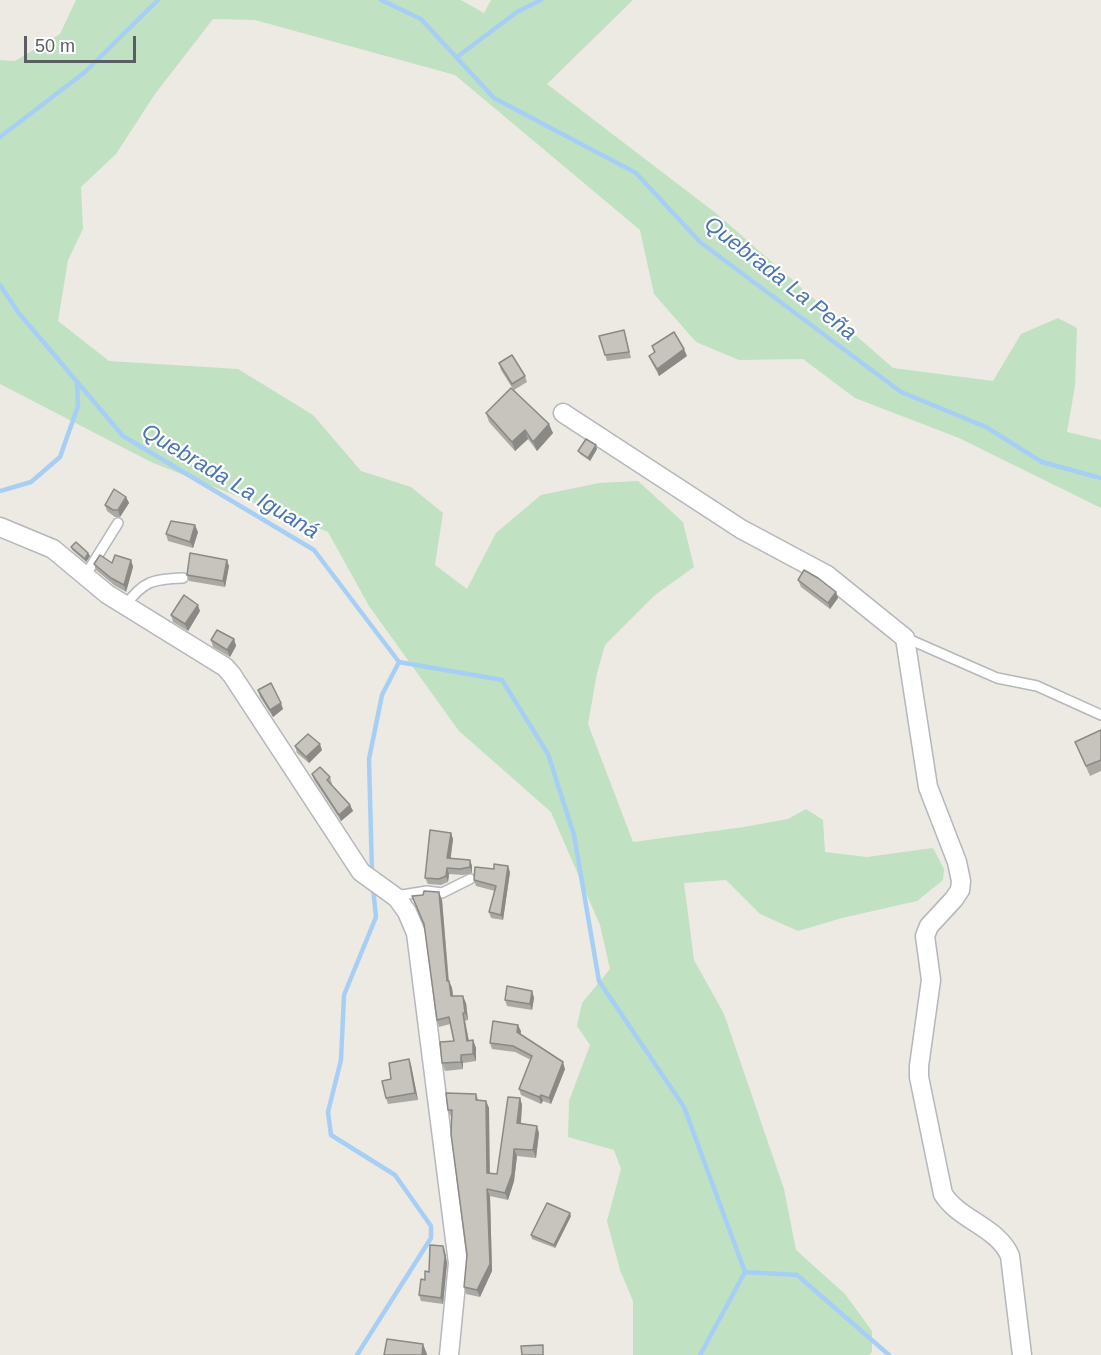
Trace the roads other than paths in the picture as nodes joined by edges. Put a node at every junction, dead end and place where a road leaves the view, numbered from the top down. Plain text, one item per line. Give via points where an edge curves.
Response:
1 (562, 413) dead end
2 (118, 523) dead end
3 (0, 526) edge
4 (85, 576) junction
5 (183, 578) dead end
6 (125, 606) junction
7 (906, 638) junction
8 (1101, 715) edge
9 (470, 879) dead end
10 (394, 896) junction
11 (449, 1355) edge
12 (1022, 1355) edge

1 - 7 street via 741,529 827,576
2 - 4 lane
3 - 4 street via 53,549
4 - 6 street
5 - 6 lane via 157,579 136,591
6 - 10 street via 232,675 361,872
7 - 8 lane via 997,678 1037,686
7 - 12 street via 928,787 961,881 960,890 925,936 931,980 919,1077 943,1194 1000,1240 1010,1256
9 - 10 lane via 442,893
10 - 11 street via 416,933 458,1263

